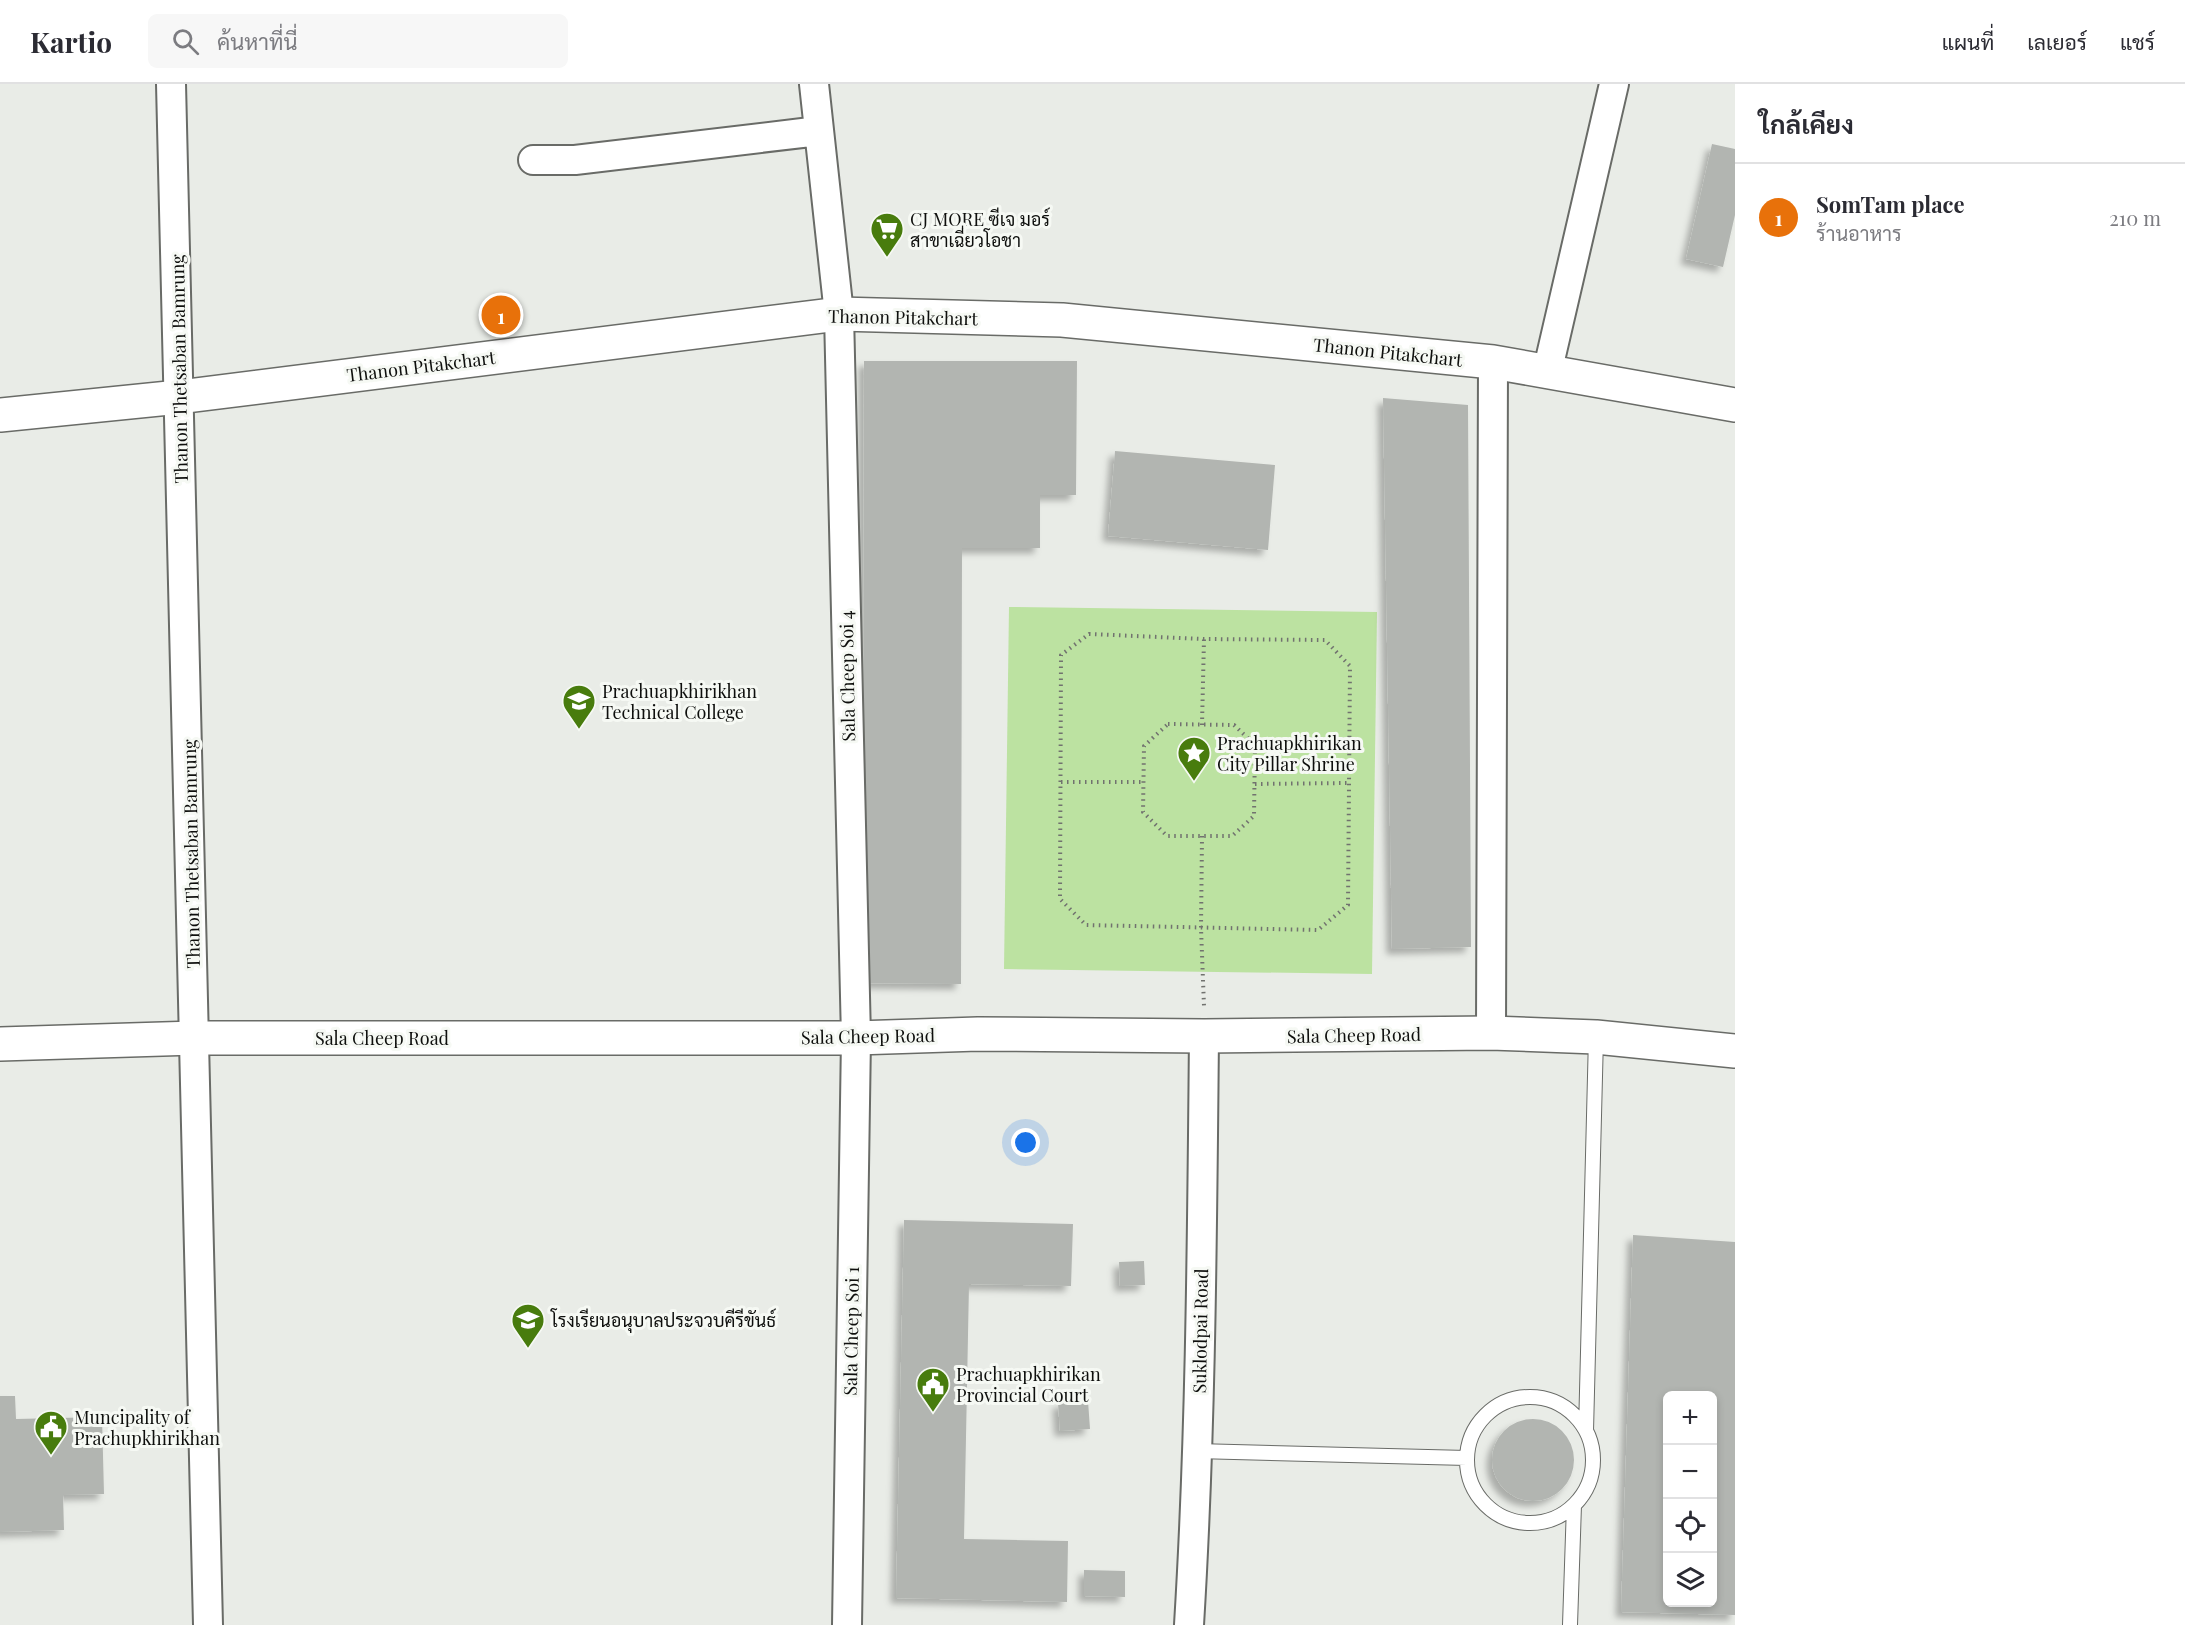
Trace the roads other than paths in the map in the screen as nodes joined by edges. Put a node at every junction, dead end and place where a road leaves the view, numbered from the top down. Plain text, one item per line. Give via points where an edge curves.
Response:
1 (171, 84) edge
2 (814, 84) edge
3 (1614, 84) edge
4 (819, 132) junction
5 (532, 160) dead end
6 (839, 314) junction
7 (1493, 362) junction
8 (1547, 373) junction
9 (179, 397) junction
10 (1735, 405) edge
11 (0, 415) edge
12 (1491, 1033) junction
13 (1204, 1036) junction
14 (1596, 1037) junction
15 (195, 1038) junction
16 (856, 1038) junction
17 (0, 1044) edge
18 (1735, 1051) edge
19 (1586, 1431) junction
20 (1196, 1451) junction
21 (1467, 1458) junction
22 (1574, 1505) junction
23 (208, 1625) edge
24 (847, 1625) edge
25 (1190, 1625) edge
26 (1570, 1625) edge

1 - 9 street, Thanon Thetsaban Bamrung
2 - 4 street, Sala Cheep Soi 4
3 - 8 street
4 - 5 street via 575,159
4 - 6 street, Sala Cheep Soi 4
6 - 7 main road, Thanon Pitakchart via 1062,320
6 - 9 main road, Thanon Pitakchart
6 - 16 street, Sala Cheep Soi 4
7 - 8 main road, Thanon Pitakchart
7 - 12 street
8 - 10 main road, Thanon Pitakchart
9 - 11 main road, Thanon Pitakchart
9 - 15 street, Thanon Thetsaban Bamrung
12 - 13 main road, Sala Cheep Road
12 - 14 main road, Sala Cheep Road
13 - 16 main road, Sala Cheep Road via 978,1034
13 - 20 street, Suklodpai Road
14 - 18 main road, Sala Cheep Road
14 - 19 lane
15 - 16 main road, Sala Cheep Road
15 - 17 main road, Sala Cheep Road
15 - 23 street, Thanon Thetsaban Bamrung
16 - 24 street, Sala Cheep Soi 1
19 - 21 lane via 1558,1403 1538,1396 1517,1397 1481,1419 1471,1437
19 - 22 lane via 1592,1450 1592,1470 1586,1489
20 - 21 lane
20 - 25 street, Suklodpai Road
21 - 22 lane via 1475,1491 1499,1515 1518,1522 1538,1522
22 - 26 lane

